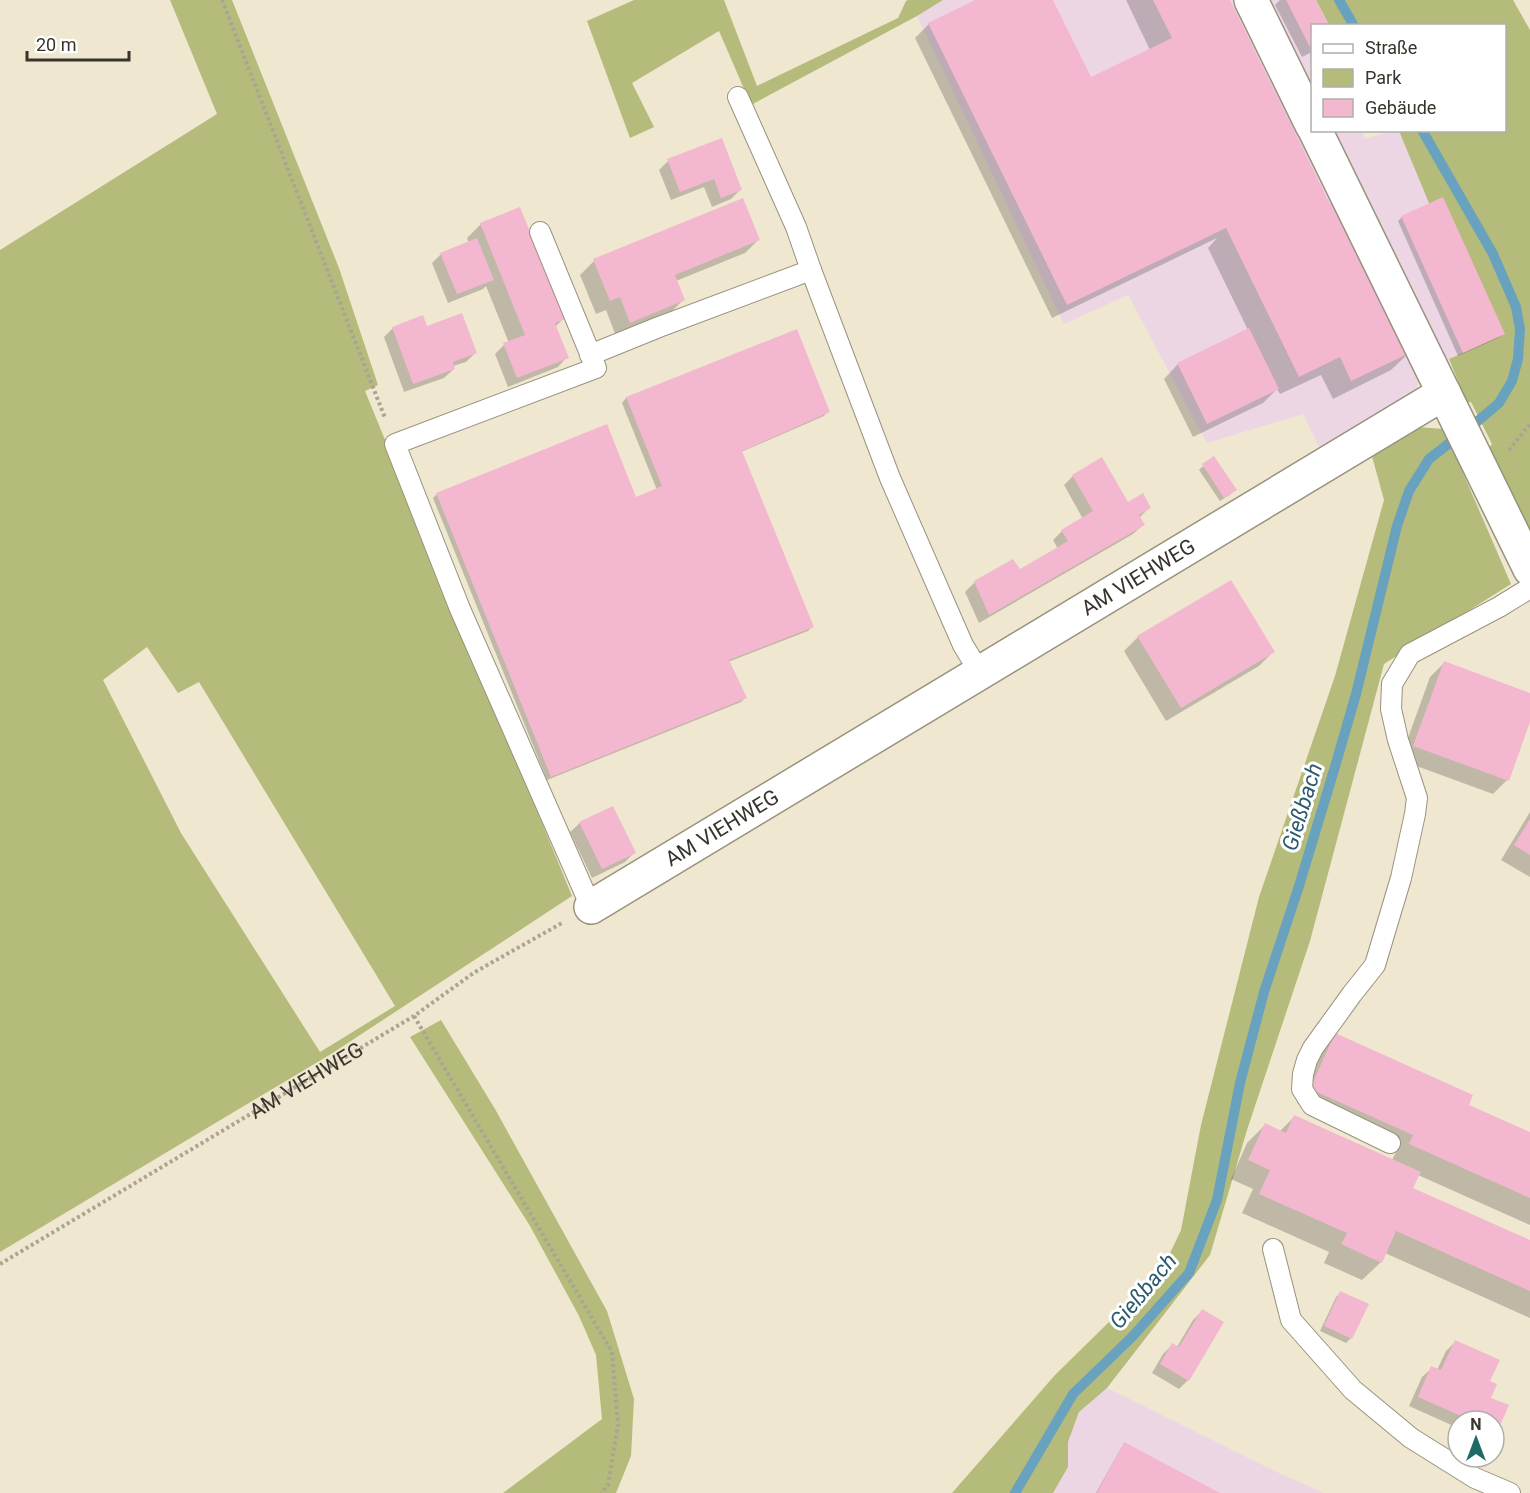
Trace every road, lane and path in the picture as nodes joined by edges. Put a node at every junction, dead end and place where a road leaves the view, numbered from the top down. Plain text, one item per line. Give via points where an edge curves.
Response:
1 (222, 0) edge
2 (1251, 0) edge
3 (738, 97) dead end
4 (1311, 123) edge
5 (1316, 132) edge
6 (540, 232) dead end
7 (811, 270) junction
8 (590, 355) junction
9 (1450, 406) junction
10 (395, 444) junction
11 (1530, 569) edge
12 (1530, 588) edge
13 (980, 673) junction
14 (591, 907) junction
15 (414, 1016) junction
16 (1390, 1143) dead end
17 (1274, 1249) dead end
18 (0, 1264) edge
19 (601, 1493) edge
20 (1510, 1493) edge

1 - 10 path
2 - 4 street
3 - 7 lane via 796,226
5 - 9 street
6 - 8 lane
7 - 8 lane
7 - 13 lane via 890,478 963,645
8 - 10 lane via 596,368
9 - 11 street
9 - 13 street, AM VIEHWEG
10 - 14 lane via 460,609
12 - 16 lane via 1410,654 1392,684 1391,709 1417,798 1401,878 1375,965 1313,1048 1306,1060 1302,1089 1312,1106
13 - 14 street, AM VIEHWEG
14 - 15 path, AM VIEHWEG via 475,972
15 - 18 path, AM VIEHWEG
15 - 19 path via 612,1352 618,1425 608,1485
17 - 20 lane via 1291,1320 1353,1390 1410,1438 1475,1478

